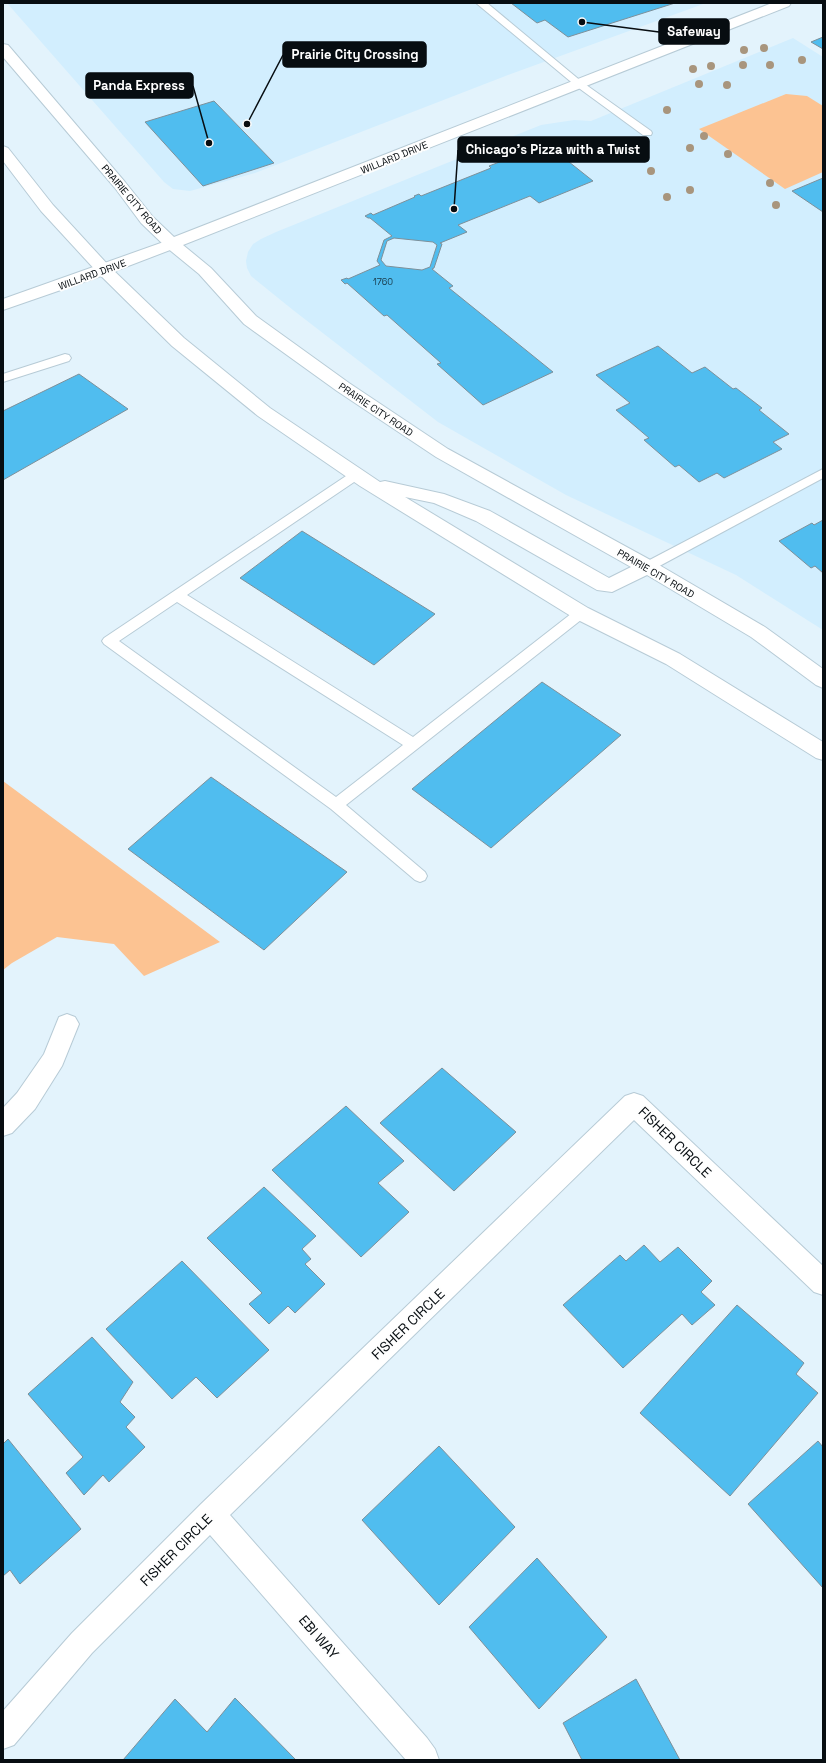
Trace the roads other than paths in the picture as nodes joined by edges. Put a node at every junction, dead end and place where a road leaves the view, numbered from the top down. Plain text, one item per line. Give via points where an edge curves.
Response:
1 (481, 3) edge
2 (784, 3) edge
3 (3, 48) edge
4 (579, 84) junction
5 (647, 133) dead end
6 (3, 151) edge
7 (172, 244) junction
8 (104, 270) junction
9 (3, 305) edge
10 (65, 358) dead end
11 (3, 378) edge
12 (823, 473) edge
13 (363, 480) junction
14 (647, 567) junction
15 (177, 595) junction
16 (582, 613) junction
17 (823, 680) edge
18 (413, 744) junction
19 (823, 752) edge
20 (336, 805) junction
21 (420, 876) dead end
22 (67, 1024) dead end
23 (3, 1125) edge
24 (823, 1283) edge
25 (211, 1514) junction
26 (3, 1734) edge
27 (424, 1760) edge

1 - 4 lane
2 - 4 main road, WILLARD DRIVE
3 - 7 main road, PRAIRIE CITY ROAD via 147,220
4 - 5 lane
4 - 7 main road, WILLARD DRIVE
6 - 8 main road via 47,208
7 - 8 main road, WILLARD DRIVE
7 - 14 main road, PRAIRIE CITY ROAD via 205,271 250,320 343,387 442,453
8 - 9 main road, WILLARD DRIVE
8 - 13 main road via 178,342 264,412
10 - 11 lane
12 - 14 lane
13 - 14 main road via 438,498 483,516 604,585 612,585
13 - 15 lane
13 - 16 main road
14 - 17 main road, PRAIRIE CITY ROAD via 758,632
15 - 18 lane
15 - 20 lane via 109,641
16 - 18 lane
16 - 19 main road via 673,659
18 - 20 lane
20 - 21 lane
22 - 23 main road via 54,1059 26,1101
24 - 25 main road, FISHER CIRCLE via 634,1104
25 - 26 main road, FISHER CIRCLE via 82,1643
25 - 27 main road, EBI WAY

